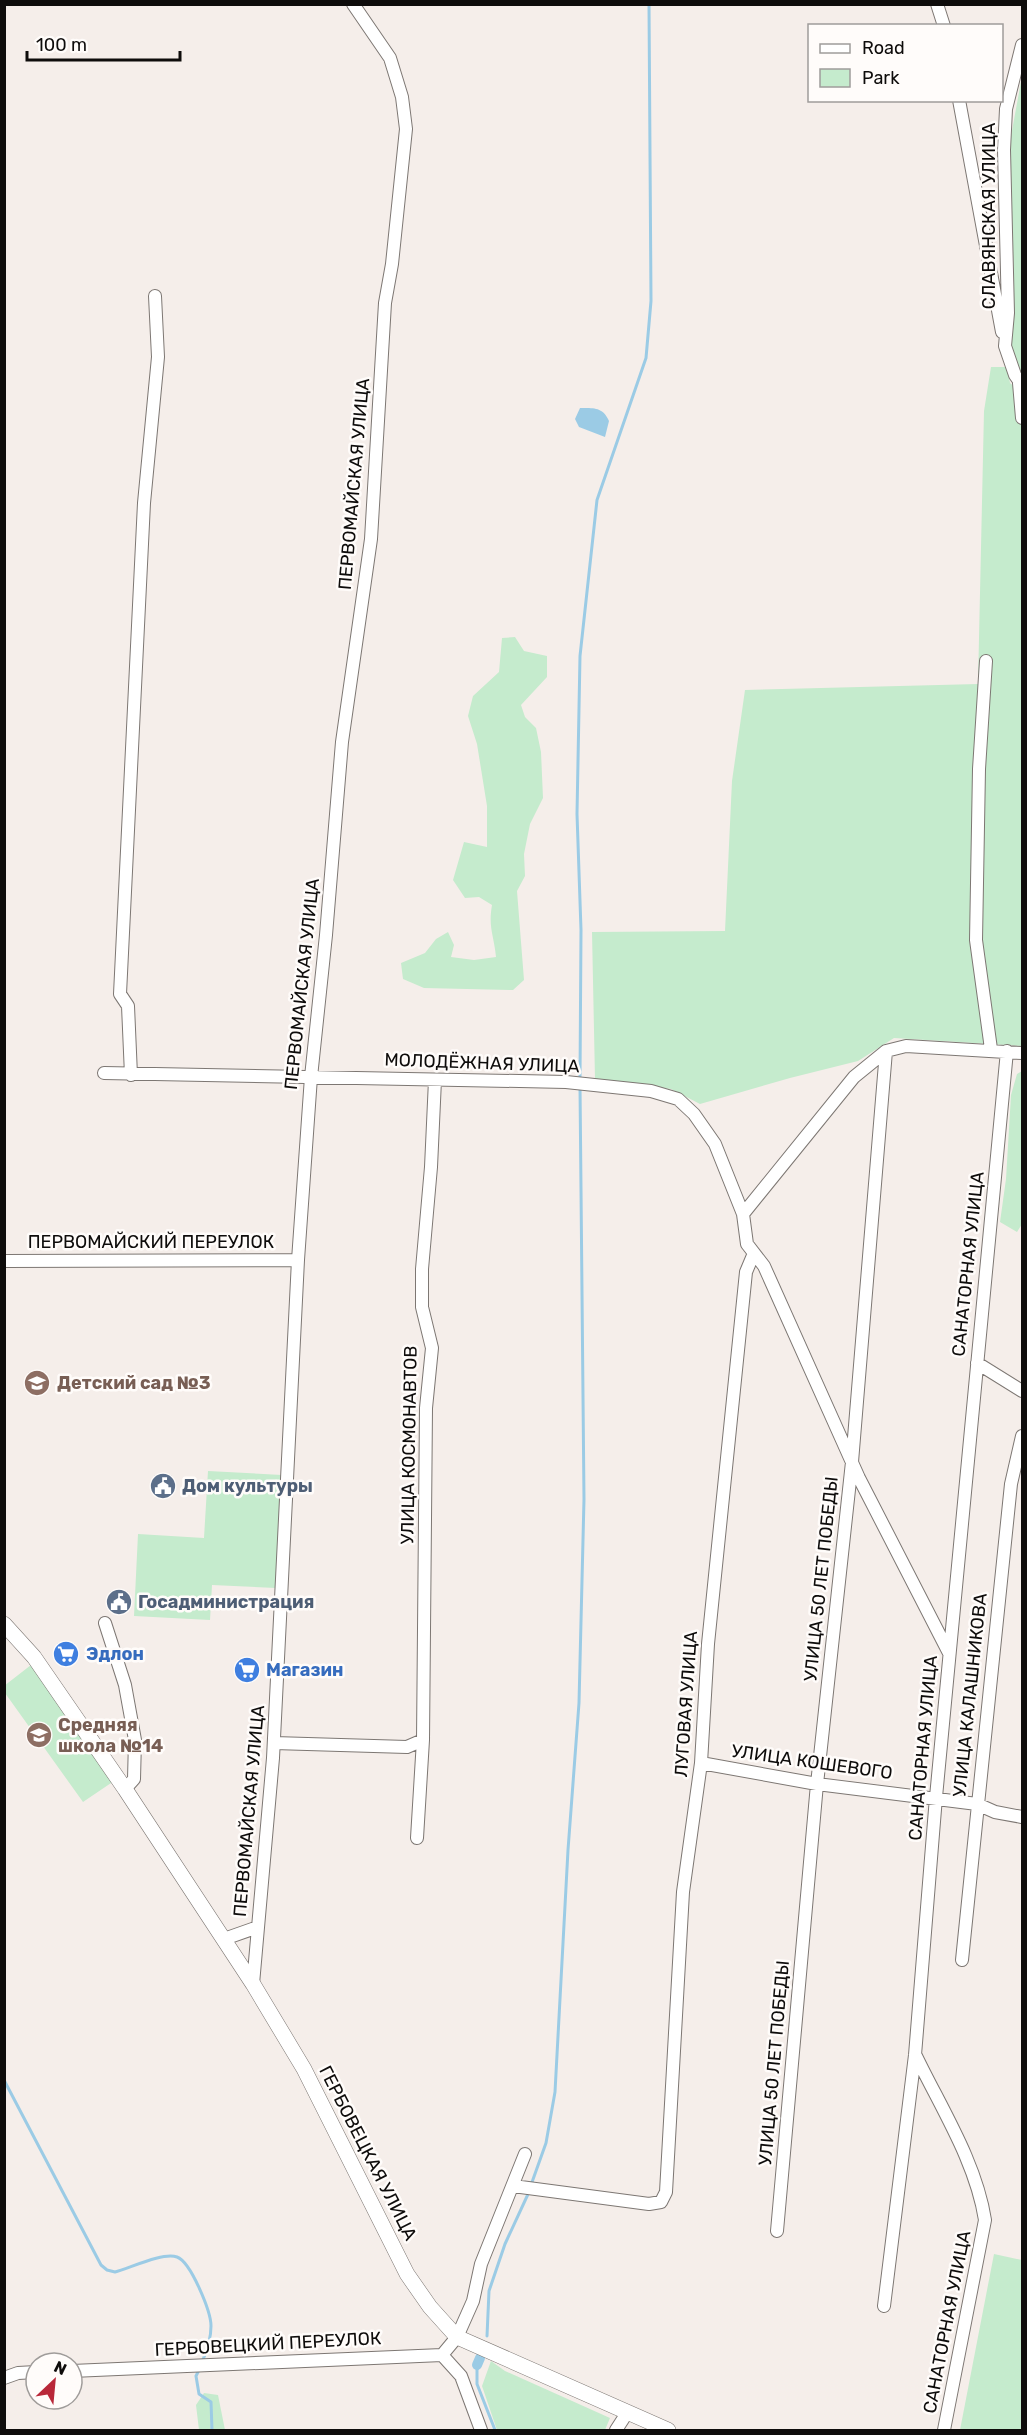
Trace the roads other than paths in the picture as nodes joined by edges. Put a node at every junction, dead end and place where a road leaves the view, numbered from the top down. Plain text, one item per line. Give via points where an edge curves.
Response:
1 (353, 4) edge
2 (938, 4) edge
3 (943, 24) edge
4 (1023, 45) edge
5 (959, 102) edge
6 (155, 296) dead end
7 (1005, 346) junction
8 (1021, 384) edge
9 (1023, 418) edge
10 (986, 661) dead end
11 (991, 1049) junction
12 (1007, 1051) junction
13 (886, 1052) junction
14 (1023, 1053) edge
15 (104, 1073) dead end
16 (130, 1075) junction
17 (311, 1077) junction
18 (435, 1080) junction
19 (743, 1214) junction
20 (754, 1253) junction
21 (298, 1260) junction
22 (4, 1261) edge
23 (977, 1363) junction
24 (1023, 1391) edge
25 (1023, 1436) edge
26 (852, 1462) junction
27 (105, 1623) dead end
28 (4, 1624) edge
29 (950, 1654) junction
30 (423, 1740) junction
31 (274, 1743) junction
32 (701, 1764) junction
33 (817, 1784) junction
34 (125, 1789) junction
35 (936, 1797) junction
36 (977, 1804) junction
37 (1023, 1817) edge
38 (417, 1838) dead end
39 (258, 1927) junction
40 (224, 1939) junction
41 (962, 1960) dead end
42 (253, 1984) junction
43 (915, 2055) junction
44 (525, 2154) dead end
45 (525, 2188) junction
46 (777, 2231) dead end
47 (884, 2306) dead end
48 (457, 2337) junction
49 (442, 2355) junction
50 (84, 2370) edge
51 (4, 2373) edge
52 (18, 2373) junction
53 (24, 2373) edge
54 (4, 2378) edge
55 (627, 2413) junction
56 (481, 2430) edge
57 (616, 2430) edge
58 (668, 2430) edge
59 (944, 2430) edge

1 - 17 street, ПЕРВОМАЙСКАЯ УЛИЦА via 390,58 402,97 406,129 385,303 371,539 342,742
2 - 3 street
4 - 7 street, СЛАВЯНСКАЯ УЛИЦА via 1006,120 1004,150 1008,313
5 - 7 street
6 - 16 street via 158,357 144,503 120,994 128,1006
7 - 8 street, СЛАВЯНСКАЯ УЛИЦА
8 - 9 street, СЛАВЯНСКАЯ УЛИЦА
10 - 11 street via 979,770 976,940
11 - 12 street
11 - 13 street via 906,1046
12 - 14 street
12 - 23 street, САНАТОРНАЯ УЛИЦА
13 - 19 street via 854,1077
13 - 26 street, УЛИЦА 50 ЛЕТ ПОБЕДЫ
15 - 16 street, МОЛОДЁЖНАЯ УЛИЦА
16 - 17 street, МОЛОДЁЖНАЯ УЛИЦА
17 - 18 street, МОЛОДЁЖНАЯ УЛИЦА
17 - 21 street, ПЕРВОМАЙСКАЯ УЛИЦА
18 - 19 street, МОЛОДЁЖНАЯ УЛИЦА via 593,1084 678,1099 716,1144
18 - 30 street, УЛИЦА КОСМОНАВТОВ via 422,1269 422,1307 432,1348 426,1408
19 - 20 street, МОЛОДЁЖНАЯ УЛИЦА via 747,1244
20 - 26 street, МОЛОДЁЖНАЯ УЛИЦА via 764,1266
20 - 32 street, ЛУГОВАЯ УЛИЦА via 746,1272 708,1644
21 - 22 street, ПЕРВОМАЙСКИЙ ПЕРЕУЛОК
21 - 31 street, ПЕРВОМАЙСКАЯ УЛИЦА
23 - 24 street
23 - 29 street, САНАТОРНАЯ УЛИЦА
25 - 36 street, УЛИЦА КАЛАШНИКОВА via 1011,1484
26 - 29 street, МОЛОДЁЖНАЯ УЛИЦА
26 - 33 street, УЛИЦА 50 ЛЕТ ПОБЕДЫ
27 - 34 street via 135,1740 134,1779
28 - 34 street, ГЕРБОВЕЦКАЯ УЛИЦА via 34,1657
29 - 35 street, САНАТОРНАЯ УЛИЦА
30 - 31 street via 408,1748
30 - 38 street, УЛИЦА КОСМОНАВТОВ
31 - 39 street, ПЕРВОМАЙСКАЯ УЛИЦА
32 - 33 street, УЛИЦА КОШЕВОГО
32 - 45 street, ЛУГОВАЯ УЛИЦА via 683,1892 666,2192 661,2202 649,2204
33 - 35 street, УЛИЦА КОШЕВОГО
33 - 46 street, УЛИЦА 50 ЛЕТ ПОБЕДЫ
34 - 40 street, ГЕРБОВЕЦКАЯ УЛИЦА
35 - 36 street, УЛИЦА КОШЕВОГО
35 - 43 street, САНАТОРНАЯ УЛИЦА
36 - 37 street, УЛИЦА КОШЕВОГО
36 - 41 street, УЛИЦА КАЛАШНИКОВА
39 - 40 street
39 - 42 street, ПЕРВОМАЙСКАЯ УЛИЦА
40 - 42 street, ГЕРБОВЕЦКАЯ УЛИЦА
42 - 48 street, ГЕРБОВЕЦКАЯ УЛИЦА via 304,2069 407,2274
43 - 47 street
43 - 59 street, САНАТОРНАЯ УЛИЦА via 968,2163 981,2196 985,2220
44 - 45 street
45 - 48 street via 481,2264 473,2301
48 - 49 street
48 - 55 street, ГЕРБОВЕЦКАЯ УЛИЦА
49 - 50 street, ГЕРБОВЕЦКИЙ ПЕРЕУЛОК
49 - 56 street via 461,2376
51 - 52 street
52 - 53 street
52 - 54 street
55 - 57 street
55 - 58 street, ГЕРБОВЕЦКАЯ УЛИЦА

